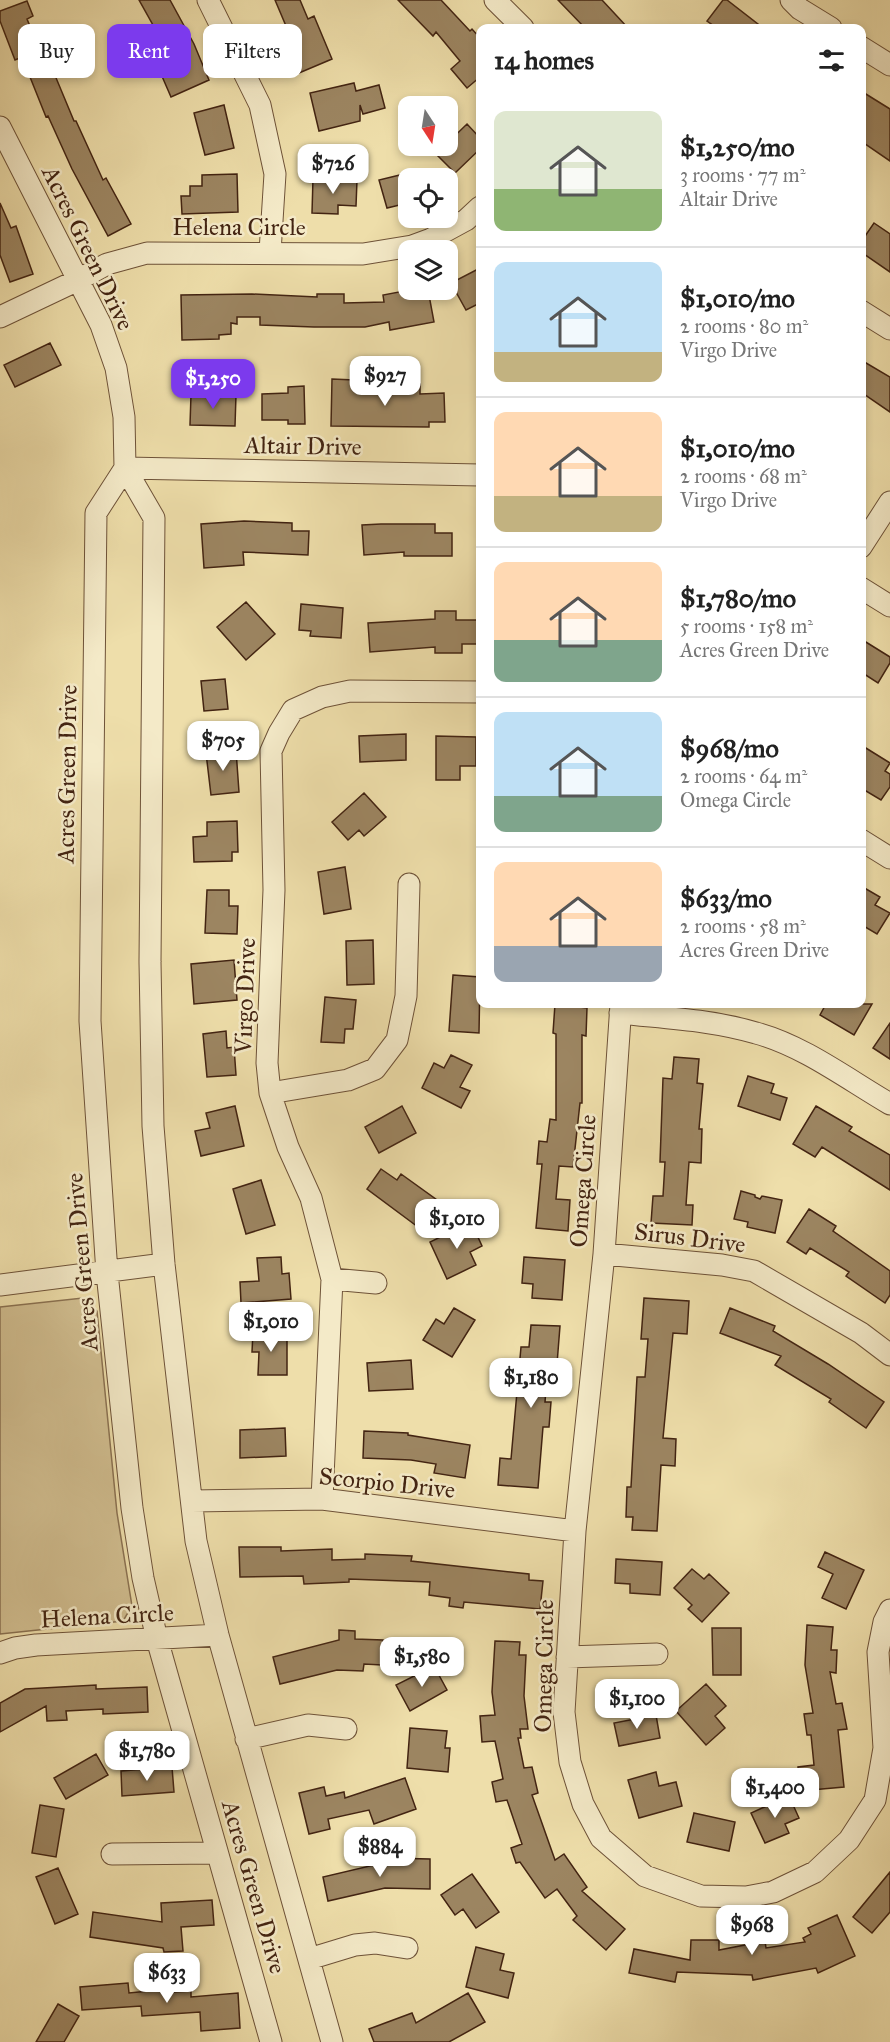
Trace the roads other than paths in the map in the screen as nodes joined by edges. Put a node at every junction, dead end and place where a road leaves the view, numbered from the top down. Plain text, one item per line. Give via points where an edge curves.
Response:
1 (208, 0) edge
2 (495, 0) edge
3 (791, 0) edge
4 (519, 24) edge
5 (824, 24) edge
6 (866, 50) edge
7 (890, 65) edge
8 (0, 127) edge
9 (476, 211) edge
10 (270, 252) junction
11 (78, 280) junction
12 (866, 314) edge
13 (0, 317) edge
14 (890, 329) edge
15 (125, 468) junction
16 (476, 475) edge
17 (890, 502) edge
18 (866, 539) edge
19 (866, 591) edge
20 (890, 606) edge
21 (476, 692) edge
22 (866, 843) edge
23 (890, 858) edge
24 (409, 884) dead end
25 (620, 1008) edge
26 (270, 1093) junction
27 (890, 1104) edge
28 (604, 1254) junction
29 (164, 1264) junction
30 (106, 1272) junction
31 (332, 1279) junction
32 (375, 1283) dead end
33 (0, 1285) edge
34 (890, 1355) edge
35 (322, 1499) junction
36 (192, 1501) junction
37 (575, 1531) junction
38 (890, 1610) edge
39 (218, 1635) junction
40 (157, 1639) junction
41 (0, 1653) edge
42 (657, 1654) dead end
43 (567, 1657) junction
44 (346, 1729) dead end
45 (246, 1739) junction
46 (218, 1852) junction
47 (112, 1854) dead end
48 (407, 1948) dead end
49 (309, 1959) junction
50 (271, 2042) edge
51 (332, 2042) edge

1 - 10 street via 260,105 275,174
2 - 4 street
3 - 5 street
6 - 7 street
8 - 11 street, Acres Green Drive
9 - 10 street, Helena Circle via 466,220 412,246 363,254
10 - 11 street, Helena Circle via 147,253 106,264
11 - 13 street, Helena Circle
11 - 15 street, Acres Green Drive via 116,368 124,417
12 - 14 street
15 - 16 street, Altair Drive
15 - 29 street, Acres Green Drive via 154,518 153,1126
15 - 30 street, Acres Green Drive via 96,513 90,1021
17 - 18 street
19 - 20 street
21 - 26 street, Virgo Drive via 350,691 322,697 293,710 279,733 272,751 274,890 267,1063
22 - 23 street
24 - 26 street via 406,996 397,1040 375,1069 348,1080
25 - 27 street via 756,1033 794,1047
25 - 28 street, Omega Circle
26 - 31 street, Virgo Drive via 311,1198
28 - 34 street, Sirus Drive via 754,1271 861,1333
28 - 37 street, Omega Circle
29 - 30 street
29 - 36 street, Acres Green Drive
30 - 33 street
30 - 40 street, Acres Green Drive via 132,1508
31 - 32 street
31 - 35 street, Virgo Drive
35 - 36 street, Scorpio Drive
35 - 37 street, Scorpio Drive
36 - 39 street, Acres Green Drive via 196,1541
37 - 43 street, Omega Circle
38 - 43 street, Omega Circle via 878,1652 884,1748 875,1800 849,1840 815,1872 773,1892 746,1897 701,1896 645,1876 601,1838 583,1804 570,1762 564,1712
39 - 40 street, Helena Circle
39 - 45 street, Acres Green Drive
40 - 41 street, Helena Circle via 36,1645
40 - 46 street, Acres Green Drive
42 - 43 street
44 - 45 street via 308,1725
45 - 49 street, Acres Green Drive
46 - 47 street
46 - 50 street, Acres Green Drive
48 - 49 street via 375,1943
49 - 51 street, Acres Green Drive

